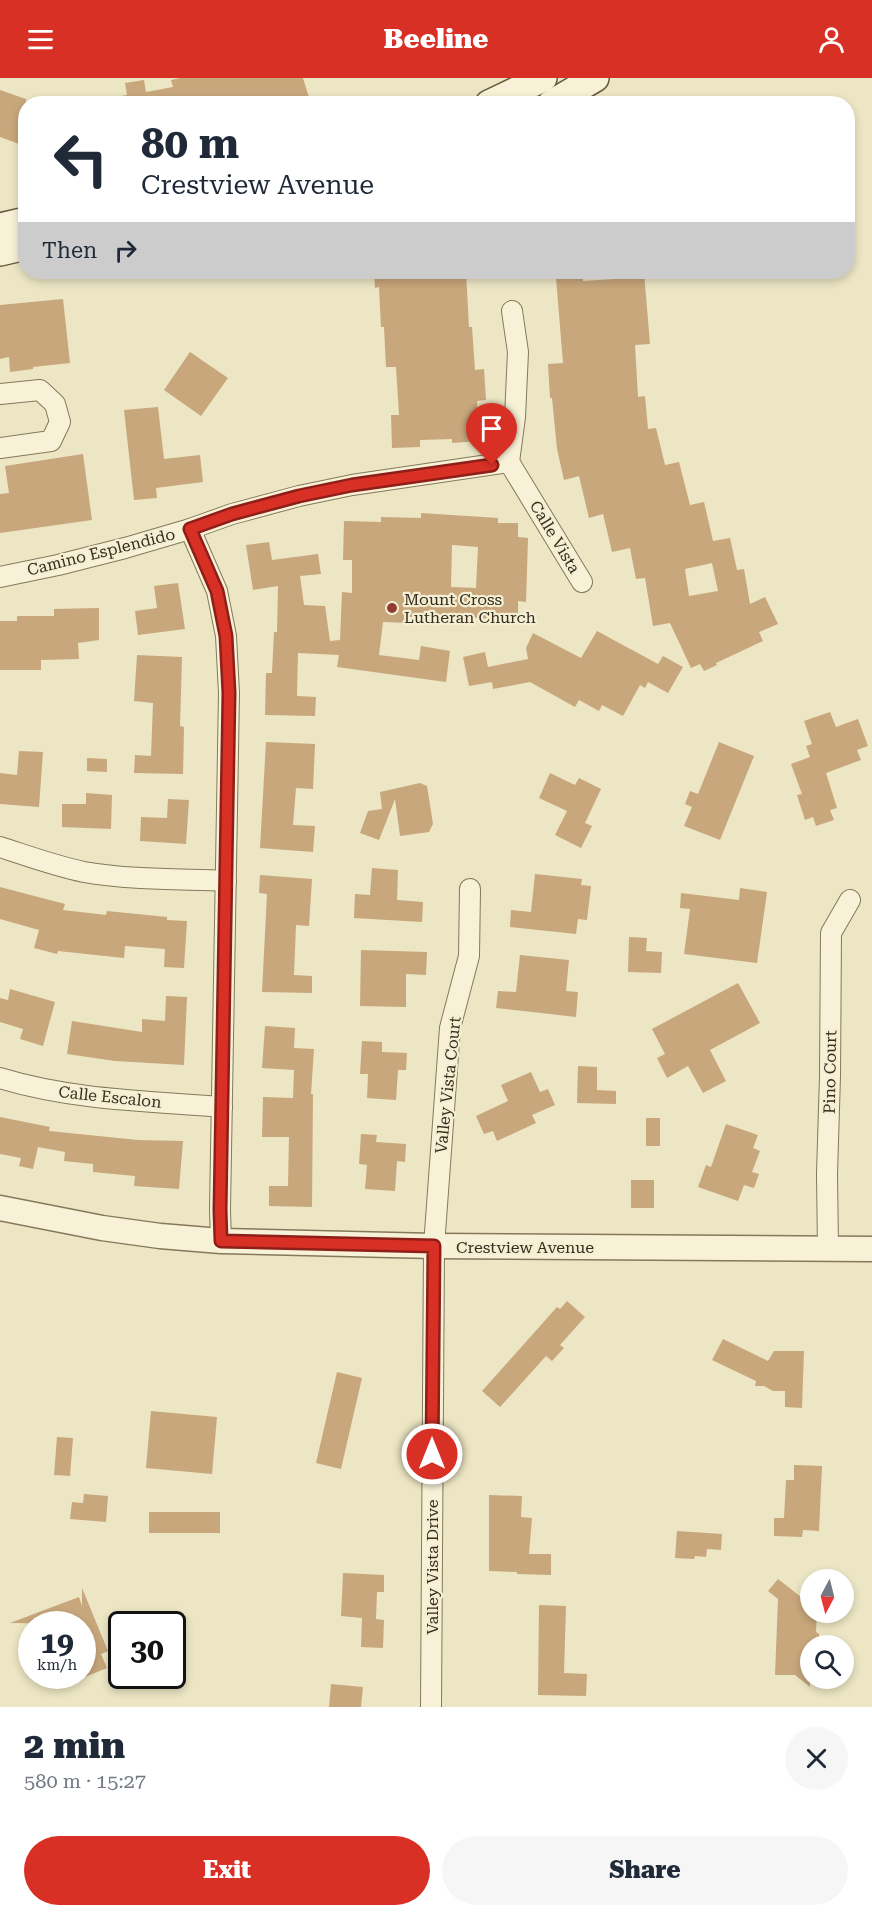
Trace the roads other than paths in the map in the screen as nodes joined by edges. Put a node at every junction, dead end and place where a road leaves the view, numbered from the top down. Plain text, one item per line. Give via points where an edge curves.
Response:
1 (543, 78) edge
2 (595, 78) edge
3 (561, 91) edge
4 (506, 96) edge
5 (18, 223) edge
6 (0, 227) edge
7 (18, 248) edge
8 (0, 252) edge
9 (512, 311) dead end
10 (0, 394) edge
11 (0, 448) edge
12 (509, 462) junction
13 (190, 529) junction
14 (0, 577) edge
15 (582, 582) dead end
16 (0, 847) edge
17 (226, 881) junction
18 (470, 889) dead end
19 (850, 900) dead end
20 (0, 1077) edge
21 (222, 1107) junction
22 (0, 1208) edge
23 (221, 1241) junction
24 (434, 1246) junction
25 (828, 1249) junction
26 (872, 1249) edge
27 (431, 1707) edge

1 - 4 main road
2 - 3 main road
5 - 6 main road
7 - 8 main road
9 - 12 street via 518,352
10 - 11 street via 40,390 55,404 60,422 51,441
12 - 13 street, Camino Esplendido via 299,496
12 - 15 street, Calle Vista
13 - 14 street, Camino Esplendido
13 - 17 street via 217,591 226,636
16 - 17 street via 84,872
17 - 21 street
18 - 24 street, Valley Vista Court via 469,956 450,1028
19 - 25 street, Pino Court via 831,933
20 - 21 street, Calle Escalon via 62,1092
21 - 23 street
22 - 23 street, Crestview Avenue via 102,1228
23 - 24 street, Crestview Avenue
24 - 25 street, Crestview Avenue
24 - 27 street, Valley Vista Drive
25 - 26 street, Crestview Avenue

